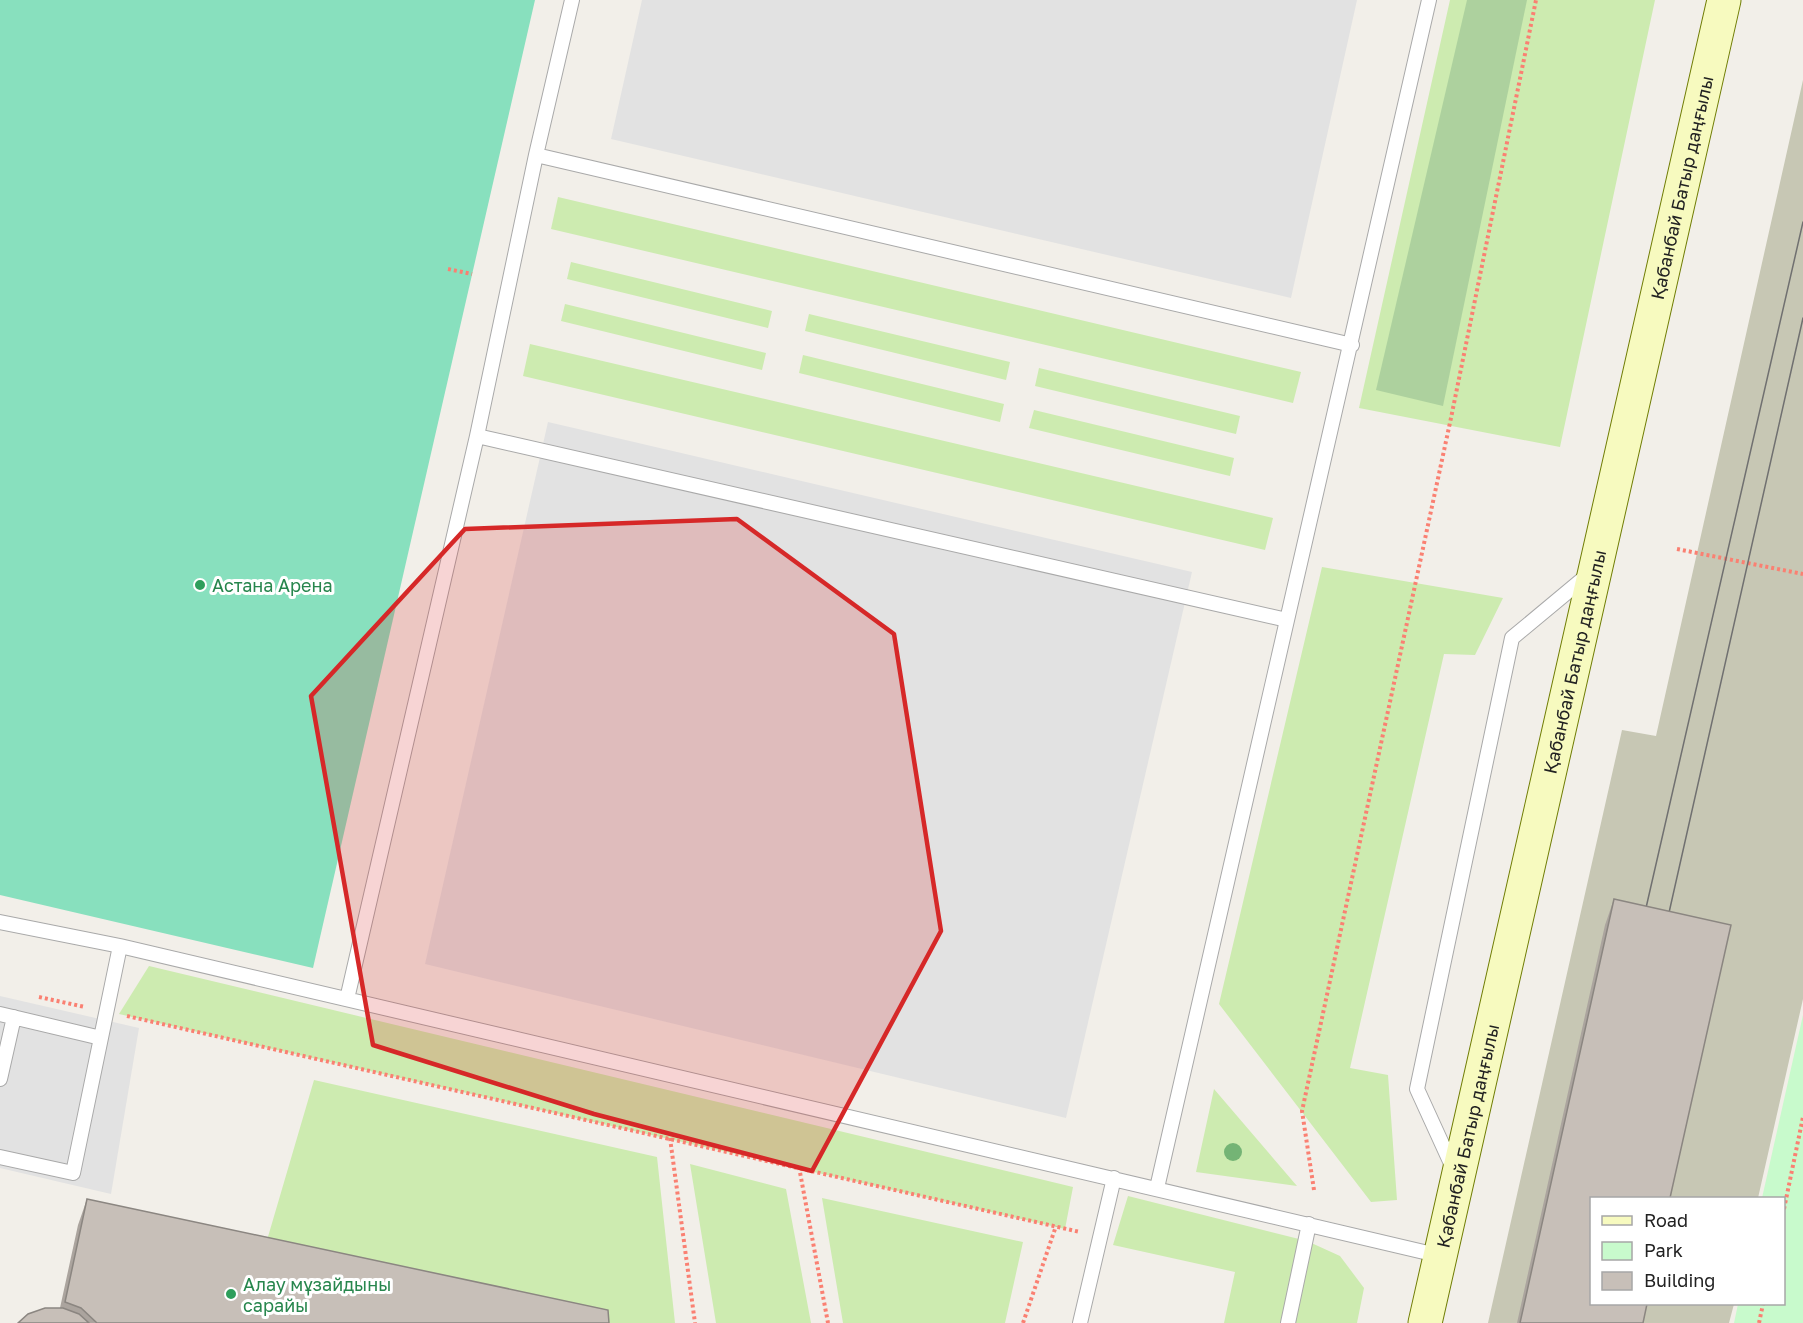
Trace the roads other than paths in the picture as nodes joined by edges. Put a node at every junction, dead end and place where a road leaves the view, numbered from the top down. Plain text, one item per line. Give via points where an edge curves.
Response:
1 (572, 0) edge
2 (1429, 0) edge
3 (1724, 0) edge
4 (536, 155) junction
5 (1352, 345) junction
6 (477, 436) junction
7 (1595, 569) junction
8 (1287, 620) junction
9 (0, 922) edge
10 (120, 946) junction
11 (347, 999) junction
12 (0, 1014) edge
13 (14, 1017) junction
14 (101, 1038) junction
15 (0, 1079) edge
16 (0, 1157) edge
17 (1114, 1178) junction
18 (1458, 1179) junction
19 (1157, 1188) junction
20 (1309, 1224) junction
21 (1440, 1256) junction
22 (1080, 1323) edge
23 (1288, 1323) edge
24 (1425, 1323) edge

1 - 4 lane
2 - 5 lane
3 - 7 main road, Қабанбай Батыр даңғылы
4 - 5 lane
4 - 6 lane
5 - 8 lane
6 - 8 lane
6 - 11 lane
7 - 18 main road, Қабанбай Батыр даңғылы
7 - 18 lane via 1512,638 1417,1089
8 - 19 lane
9 - 10 lane
10 - 11 lane
10 - 14 lane
11 - 17 lane
12 - 13 lane
13 - 14 lane
13 - 15 lane
14 - 16 lane via 73,1173
17 - 19 lane
17 - 22 lane
18 - 21 main road, Қабанбай Батыр даңғылы
19 - 20 lane
20 - 21 lane
20 - 23 lane
21 - 24 main road, Қабанбай Батыр даңғылы

